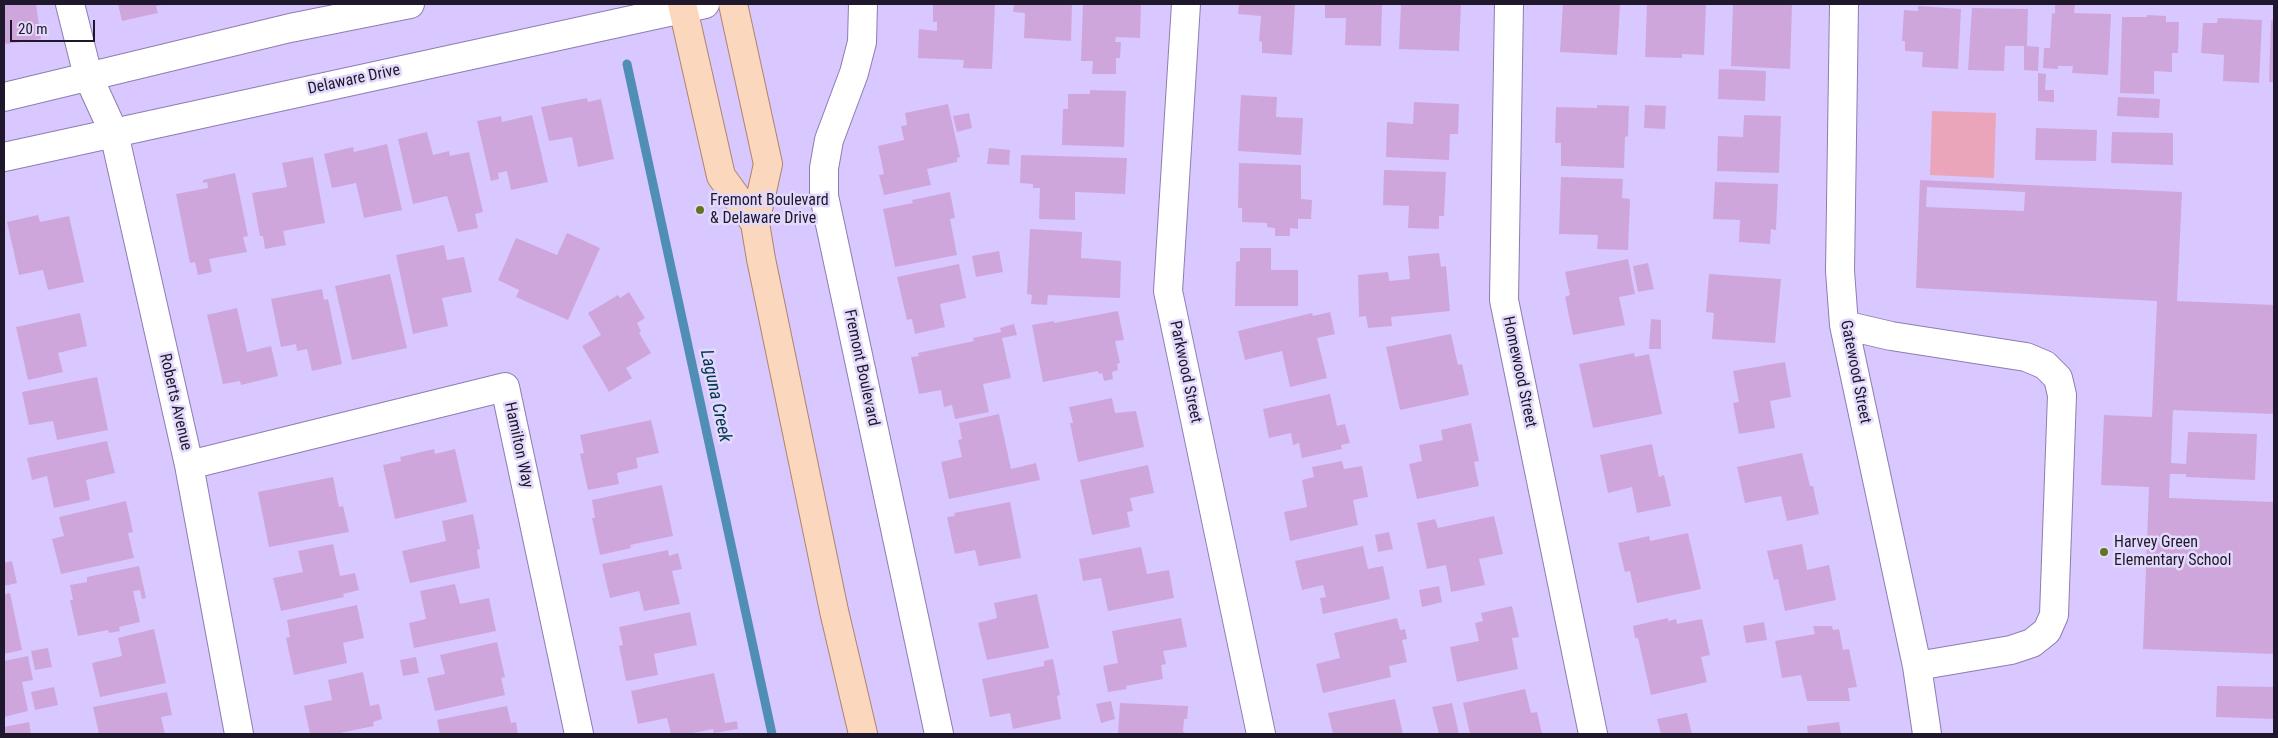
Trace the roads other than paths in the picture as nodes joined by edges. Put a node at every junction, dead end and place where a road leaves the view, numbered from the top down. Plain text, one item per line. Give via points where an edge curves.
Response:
1 (70, 4) edge
2 (410, 4) edge
3 (733, 4) edge
4 (863, 4) edge
5 (1186, 4) edge
6 (1509, 4) edge
7 (1844, 4) edge
8 (690, 6) edge
9 (88, 76) junction
10 (4, 97) edge
11 (114, 133) junction
12 (4, 157) edge
13 (755, 223) junction
14 (1844, 325) junction
15 (189, 465) junction
16 (1917, 666) junction
17 (239, 734) edge
18 (579, 734) edge
19 (863, 734) edge
20 (939, 734) edge
21 (1261, 734) edge
22 (1593, 734) edge
23 (1927, 734) edge

1 - 9 street, Roberts Avenue
2 - 9 street via 290,28
3 - 13 main road via 768,164
4 - 20 street, Fremont Boulevard via 862,42 854,74 829,140 824,196
5 - 21 street, Parkwood Street via 1168,291
6 - 22 street, Homewood Street via 1504,300
7 - 14 street, Gatewood Street via 1840,271
8 - 11 street, Delaware Drive
8 - 13 main road via 721,176
9 - 10 street
9 - 11 street, Roberts Avenue
11 - 12 street, Delaware Drive
11 - 15 street, Roberts Avenue
13 - 19 main road via 834,611
14 - 16 street, Gatewood Street
14 - 16 street via 1892,336 2026,357 2045,365 2058,378 2062,395 2054,615 2047,631 2032,643 2012,650
15 - 17 street, Roberts Avenue
15 - 18 street, Hamilton Way via 505,387
16 - 23 street, Gatewood Street

